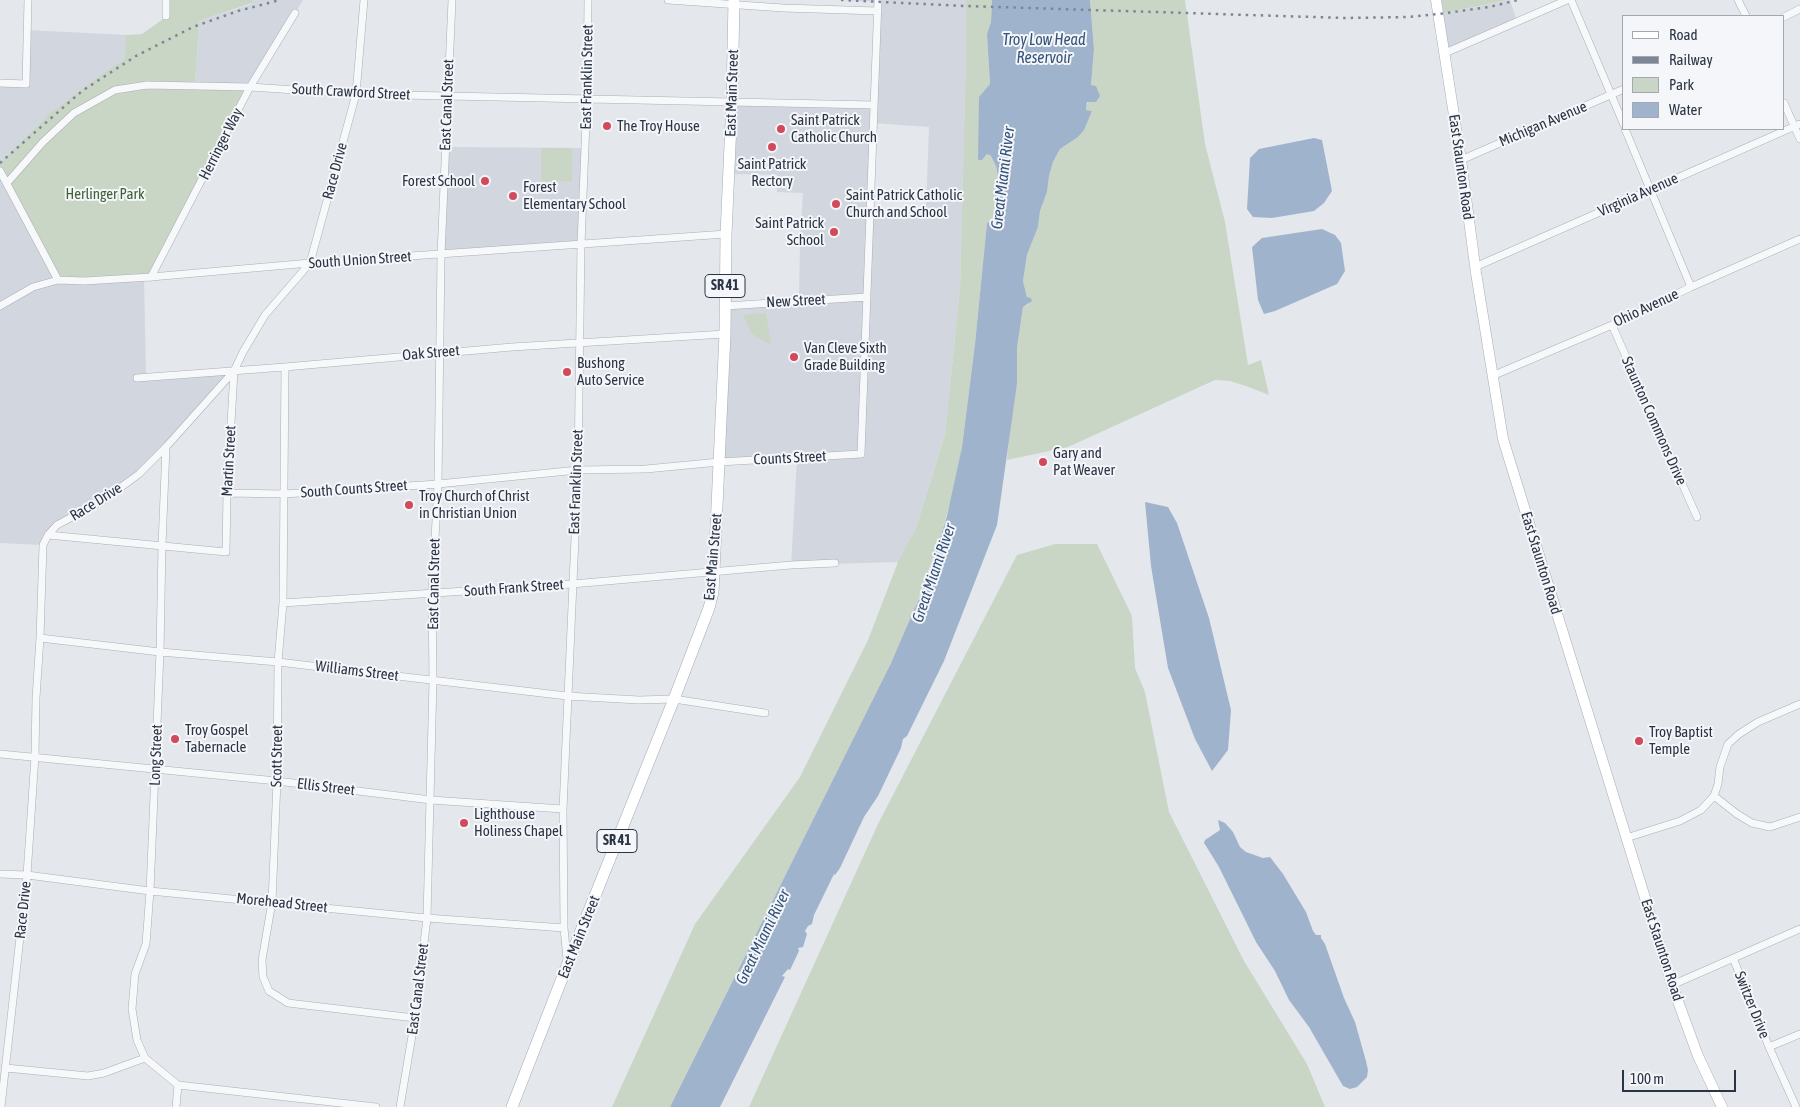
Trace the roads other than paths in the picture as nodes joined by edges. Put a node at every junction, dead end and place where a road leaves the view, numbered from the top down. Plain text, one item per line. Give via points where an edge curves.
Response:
1 (28, 0) edge
2 (166, 0) edge
3 (364, 0) edge
4 (452, 0) edge
5 (588, 0) edge
6 (668, 0) edge
7 (878, 0) edge
8 (1436, 0) edge
9 (1567, 0) edge
10 (1571, 0) edge
11 (1738, 0) edge
12 (734, 2) edge
13 (1800, 9) edge
14 (878, 11) junction
15 (295, 13) dead end
16 (1746, 15) edge
17 (166, 16) dead end
18 (1785, 16) edge
19 (1445, 53) junction
20 (0, 83) edge
21 (250, 87) junction
22 (1622, 90) edge
23 (356, 94) junction
24 (1611, 94) junction
25 (448, 96) junction
26 (588, 98) junction
27 (732, 101) junction
28 (1785, 104) edge
29 (874, 105) junction
30 (1622, 120) edge
31 (1797, 125) edge
32 (1625, 130) edge
33 (1800, 139) edge
34 (1461, 160) junction
35 (0, 172) edge
36 (7, 183) junction
37 (1650, 190) junction
38 (726, 234) junction
39 (1800, 239) edge
40 (581, 244) junction
41 (441, 255) junction
42 (310, 263) junction
43 (1475, 267) junction
44 (151, 277) junction
45 (58, 280) junction
46 (1691, 287) junction
47 (867, 298) junction
48 (0, 306) edge
49 (725, 306) junction
50 (1612, 325) junction
51 (725, 334) junction
52 (580, 342) junction
53 (439, 352) junction
54 (285, 367) junction
55 (234, 371) junction
56 (1492, 376) junction
57 (138, 378) dead end
58 (166, 447) junction
59 (719, 462) junction
60 (578, 470) junction
61 (438, 484) junction
62 (227, 493) junction
63 (284, 494) junction
64 (1697, 517) dead end
65 (48, 535) junction
66 (162, 545) junction
67 (835, 563) dead end
68 (714, 572) junction
69 (572, 584) junction
70 (432, 593) junction
71 (283, 604) junction
72 (40, 638) junction
73 (160, 652) junction
74 (278, 662) junction
75 (433, 681) junction
76 (567, 696) junction
77 (674, 699) junction
78 (1800, 704) edge
79 (765, 713) dead end
80 (0, 754) edge
81 (35, 756) junction
82 (155, 770) junction
83 (276, 781) junction
84 (1714, 796) junction
85 (431, 800) junction
86 (563, 809) junction
87 (1800, 817) edge
88 (1626, 838) junction
89 (0, 874) edge
90 (27, 875) junction
91 (150, 891) junction
92 (272, 902) junction
93 (427, 918) junction
94 (564, 928) junction
95 (1800, 929) edge
96 (1733, 958) junction
97 (568, 963) junction
98 (1672, 985) junction
99 (416, 1018) junction
100 (1800, 1034) edge
101 (1769, 1047) junction
102 (145, 1058) junction
103 (6, 1068) junction
104 (178, 1085) junction
105 (1, 1107) edge
106 (176, 1107) edge
107 (376, 1107) edge
108 (400, 1107) edge
109 (512, 1107) edge
110 (1722, 1107) edge
111 (1796, 1107) edge

1 - 20 street via 26,84
2 - 17 street
3 - 23 street, Race Drive
4 - 25 street, East Canal Street
5 - 26 street, East Franklin Street
6 - 12 street
7 - 14 street
8 - 19 main road, East Staunton Road
9 - 19 street
10 - 24 street
11 - 16 street
12 - 14 street via 784,8
12 - 27 main road, East Main Street / SR 41
13 - 18 street
14 - 29 street
15 - 21 street, Herringer Way
19 - 34 main road, East Staunton Road
21 - 23 street, South Crawford Street
21 - 36 street, South Crawford Street via 147,85 115,90 74,113
21 - 44 street, Herringer Way
22 - 24 street, Michigan Avenue
23 - 25 street, South Crawford Street
23 - 42 street, Race Drive
24 - 30 street
24 - 34 street, Michigan Avenue
25 - 26 street, South Crawford Street
25 - 41 street, East Canal Street
26 - 27 street, South Crawford Street
26 - 40 street, East Franklin Street
27 - 29 street, South Crawford Street
27 - 38 main road, East Main Street / SR 41
28 - 31 street
29 - 47 street
31 - 33 street
31 - 37 street, Virginia Avenue
32 - 37 street
34 - 43 main road, East Staunton Road
35 - 36 street
36 - 45 street
37 - 43 street, Virginia Avenue
37 - 46 street
38 - 40 street, South Union Street
38 - 49 main road, East Main Street / SR 41
39 - 46 street, Ohio Avenue
40 - 41 street, South Union Street
40 - 52 street, East Franklin Street
41 - 42 street, South Union Street
41 - 53 street, East Canal Street
42 - 44 street, South Union Street
42 - 55 street, Race Drive via 265,316
43 - 56 main road, East Staunton Road
44 - 45 street, South Union Street
45 - 48 street, South Union Street via 33,287
46 - 50 street, Ohio Avenue
47 - 49 street, New Street
47 - 59 street, Counts Street via 861,454
49 - 51 main road, East Main Street / SR 41
50 - 56 street, Ohio Avenue
50 - 64 street, Staunton Commons Drive
51 - 52 street, Oak Street
51 - 59 main road, East Main Street / SR 41
52 - 53 street, Oak Street
52 - 60 street, East Franklin Street
53 - 54 street, Oak Street
53 - 61 street, East Canal Street
54 - 55 street, Oak Street
54 - 63 street, Scott Street
55 - 57 street, Oak Street
55 - 58 street, Race Drive
55 - 62 street, Martin Street
56 - 88 main road, East Staunton Road via 1503,439
58 - 65 street, Race Drive via 132,479 102,501 57,525
58 - 66 street, Long Street
59 - 60 street, South Counts Street via 646,469
59 - 68 main road, East Main Street / SR 41
60 - 61 street, South Counts Street
60 - 69 street, East Franklin Street
61 - 63 street, South Counts Street
61 - 70 street, East Canal Street
62 - 63 street, South Counts Street
62 - 66 street, Martin Street via 226,552
63 - 71 street, Scott Street
65 - 66 street
65 - 72 street, Race Drive via 43,545
66 - 73 street, Long Street
67 - 68 street, South Frank Street
68 - 69 street, South Frank Street
68 - 77 main road, East Main Street / SR 41 via 709,608
69 - 70 street, South Frank Street
69 - 76 street, East Franklin Street
70 - 71 street, South Frank Street
70 - 75 street, East Canal Street
71 - 74 street, Scott Street
72 - 73 street, Williams Street
72 - 81 street, Race Drive
73 - 74 street, Williams Street
73 - 82 street, Long Street
74 - 75 street, Williams Street
74 - 83 street, Scott Street
75 - 76 street, Williams Street
75 - 85 street, East Canal Street
76 - 77 street, Williams Street
76 - 86 street, East Franklin Street
77 - 79 street, Williams Street
77 - 97 main road, East Main Street / SR 41
78 - 84 street via 1758,722 1728,744
80 - 81 street, Ellis Street
81 - 82 street, Ellis Street
81 - 90 street, Race Drive
82 - 83 street, Ellis Street
82 - 91 street, Long Street
83 - 85 street, Ellis Street
83 - 92 street, Scott Street
84 - 87 street via 1752,823 1770,827
84 - 88 street via 1701,810 1680,821
85 - 86 street, Ellis Street
85 - 93 street, East Canal Street
86 - 94 street, East Franklin Street
88 - 98 main road, East Staunton Road
89 - 90 street, Morehead Street
90 - 91 street, Morehead Street
90 - 103 street, Race Drive
91 - 92 street, Morehead Street
91 - 102 street, Long Street via 146,944 135,974 132,1009 137,1040
92 - 93 street, Morehead Street
92 - 99 street, Scott Street via 262,960 263,976 269,991 288,1003
93 - 94 street, Morehead Street
93 - 99 street, East Canal Street
94 - 97 street, East Franklin Street
95 - 96 street
96 - 98 street
96 - 101 street, Switzer Drive
97 - 109 main road, East Main Street / SR 41
98 - 110 main road, East Staunton Road via 1698,1056
99 - 108 street, East Canal Street
100 - 101 street
101 - 111 street, Switzer Drive
102 - 103 street via 88,1076
102 - 104 street
103 - 105 street, Race Drive
104 - 106 street
104 - 107 street

